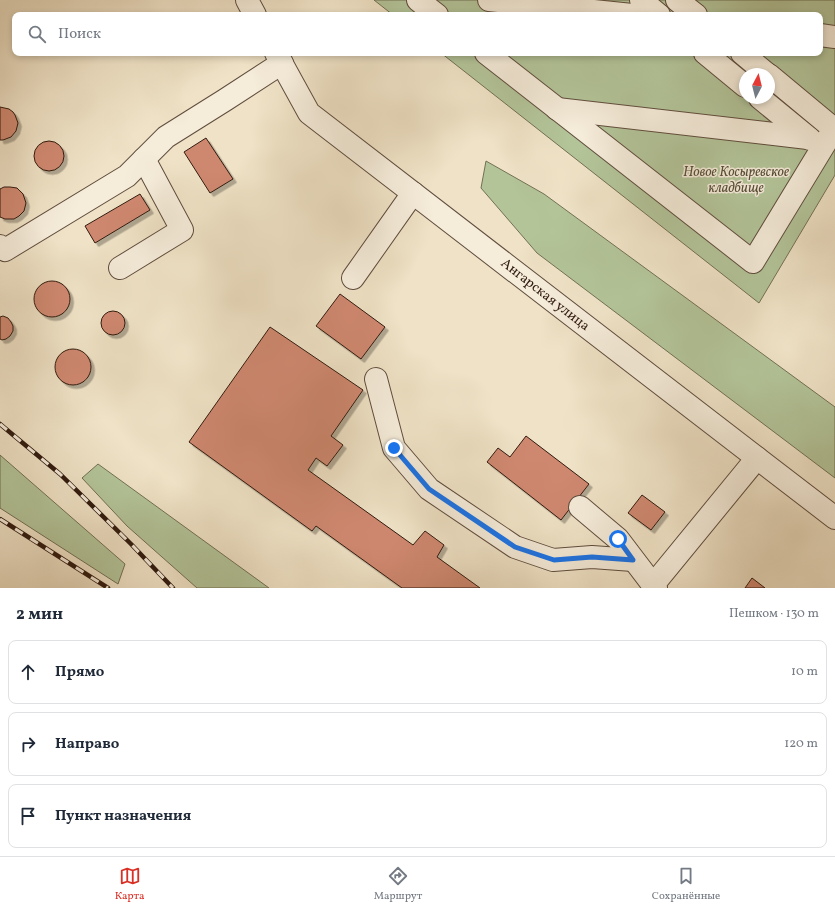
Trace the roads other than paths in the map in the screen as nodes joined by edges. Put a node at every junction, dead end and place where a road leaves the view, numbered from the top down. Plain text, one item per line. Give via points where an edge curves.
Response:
1 (247, 0) edge
2 (418, 0) edge
3 (488, 0) edge
4 (641, 0) edge
5 (677, 0) edge
6 (253, 12) edge
7 (433, 12) edge
8 (603, 12) edge
9 (655, 12) edge
10 (692, 12) edge
11 (823, 35) edge
12 (835, 37) edge
13 (490, 56) edge
14 (709, 56) edge
15 (746, 56) edge
16 (279, 58) edge
17 (760, 68) edge
18 (739, 81) edge
19 (775, 81) edge
20 (767, 104) edge
21 (557, 109) junction
22 (834, 128) edge
23 (815, 143) junction
24 (144, 159) junction
25 (413, 193) junction
26 (0, 246) edge
27 (120, 268) dead end
28 (353, 278) dead end
29 (376, 379) dead end
30 (757, 458) junction
31 (580, 507) dead end
32 (835, 518) edge
33 (633, 560) junction
34 (654, 587) edge

1 - 6 street
2 - 7 street
3 - 8 street
4 - 9 street
5 - 10 street
11 - 12 street
13 - 21 street
14 - 18 street
15 - 17 street
16 - 24 street via 225,100 166,137
16 - 25 street, Ангарская улица via 309,113
19 - 22 street
20 - 23 street
21 - 23 street
21 - 23 street via 753,262
22 - 23 street
24 - 26 street via 127,176 5,250
24 - 27 street via 182,230
25 - 28 street
25 - 30 street, Ангарская улица
29 - 33 street via 394,448 429,489 515,547 554,560 592,557
30 - 32 street, Ангарская улица
30 - 34 street
31 - 33 street via 618,539
33 - 34 street

